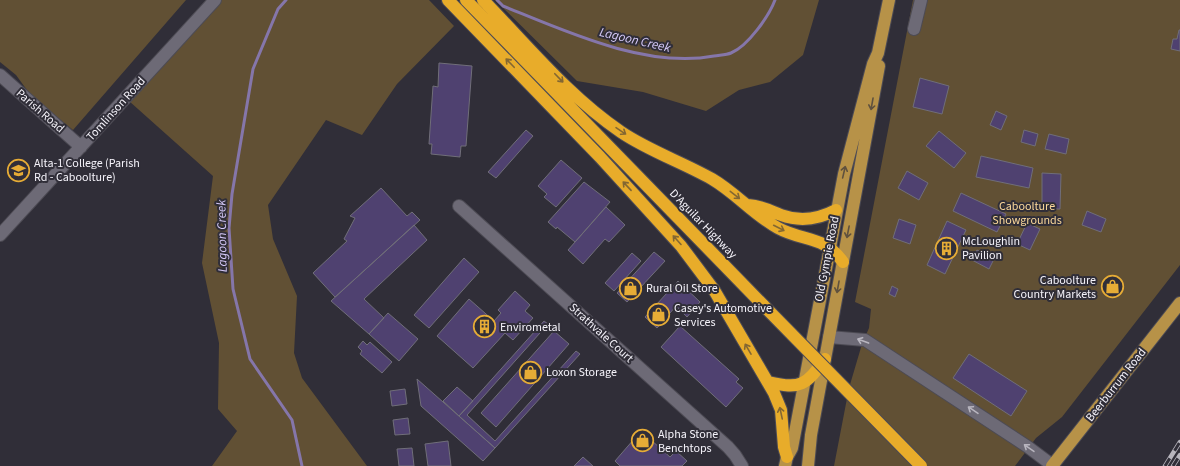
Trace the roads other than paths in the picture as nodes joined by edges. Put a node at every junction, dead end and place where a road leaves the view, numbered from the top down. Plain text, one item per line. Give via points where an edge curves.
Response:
1 (215, 0) edge
2 (448, 0) edge
3 (466, 0) edge
4 (483, 0) edge
5 (889, 0) edge
6 (921, 0) edge
7 (914, 29) dead end
8 (878, 53) junction
9 (0, 75) edge
10 (81, 147) junction
11 (748, 205) junction
12 (459, 206) dead end
13 (836, 210) junction
14 (0, 235) edge
15 (829, 247) junction
16 (843, 262) junction
17 (1180, 303) edge
18 (829, 337) junction
19 (825, 359) junction
20 (768, 382) junction
21 (804, 382) junction
22 (786, 462) edge
23 (741, 464) edge
24 (808, 466) edge
25 (922, 466) edge
26 (1052, 466) edge

1 - 10 street, Tomlinson Road
20 -> 2 highway via 694,261 606,163
3 - 25 highway, D'Aguilar Highway, bridge
4 -> 11 highway via 570,90 621,132 712,179
5 - 8 main road, Old Gympie Road
6 - 7 street
13 -> 8 main road, Old Gympie Road via 853,137
8 -> 16 main road, Old Gympie Road via 880,66
9 - 10 street, Parish Road
10 - 14 street, Tomlinson Road
11 - 13 highway via 761,206 782,215 806,219 821,217
11 -> 15 highway via 779,228
12 - 23 street, Strathvale Court via 728,447
13 - 15 main road, Old Gympie Road
15 - 16 highway
15 - 21 main road, Old Gympie Road
16 -> 18 main road, Old Gympie Road
17 - 26 main road, Beerburrum Road
18 - 19 main road, Old Gympie Road
26 -> 18 street via 865,340
19 - 21 highway
19 - 24 main road, Old Gympie Road
20 - 21 highway via 794,386
22 -> 20 highway via 781,410
21 - 22 main road, Old Gympie Road via 792,448

